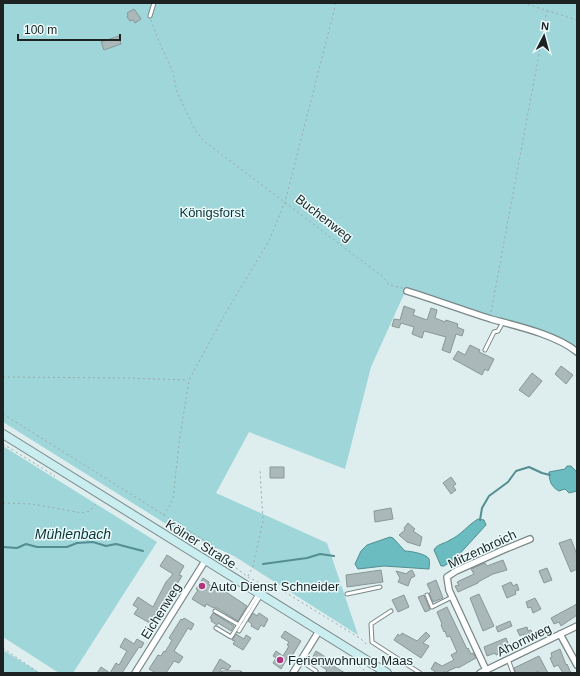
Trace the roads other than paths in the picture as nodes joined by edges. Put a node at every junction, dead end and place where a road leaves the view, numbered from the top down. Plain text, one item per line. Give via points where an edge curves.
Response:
1 (154, 3) edge
2 (150, 16) road end
3 (407, 291) road end
4 (503, 322) junction
5 (485, 350) dead end
6 (577, 352) edge
7 (3, 434) edge
8 (530, 539) dead end
9 (205, 561) junction
10 (380, 587) dead end
11 (260, 594) junction
12 (347, 594) dead end
13 (427, 595) dead end
14 (452, 597) junction
15 (215, 611) dead end
16 (391, 611) dead end
17 (239, 625) junction
18 (577, 626) edge
19 (216, 628) dead end
20 (239, 631) dead end
21 (319, 631) junction
22 (560, 634) junction
23 (508, 659) junction
24 (300, 661) junction
25 (577, 665) edge
26 (486, 670) junction
27 (316, 671) dead end
28 (135, 673) edge
29 (223, 673) edge
30 (240, 673) edge
31 (293, 673) edge
32 (387, 673) edge
33 (420, 673) edge
34 (480, 673) edge
35 (513, 673) edge

1 - 2 lane
3 - 4 street
4 - 5 lane via 498,331 494,332
4 - 6 street via 558,340
7 - 9 main road, Kölner Straße
8 - 14 street, Mitzenbroich via 447,577
9 - 11 main road, Kölner Straße via 246,581
9 - 28 street, Eichenweg
10 - 12 lane
11 - 17 lane
11 - 20 lane
11 - 21 main road, Kölner Straße
13 - 14 lane via 432,607
14 - 26 street, Mitzenbroich
15 - 17 lane
16 - 33 lane via 371,624 372,644
17 - 19 lane via 231,637
18 - 22 street, Ahornweg
21 - 24 street
21 - 32 main road, Kölner Straße
22 - 23 street, Ahornweg
22 - 25 street
23 - 26 street, Ahornweg
23 - 35 lane
24 - 27 lane
24 - 31 street
26 - 34 street, Ahornweg
29 - 30 lane

